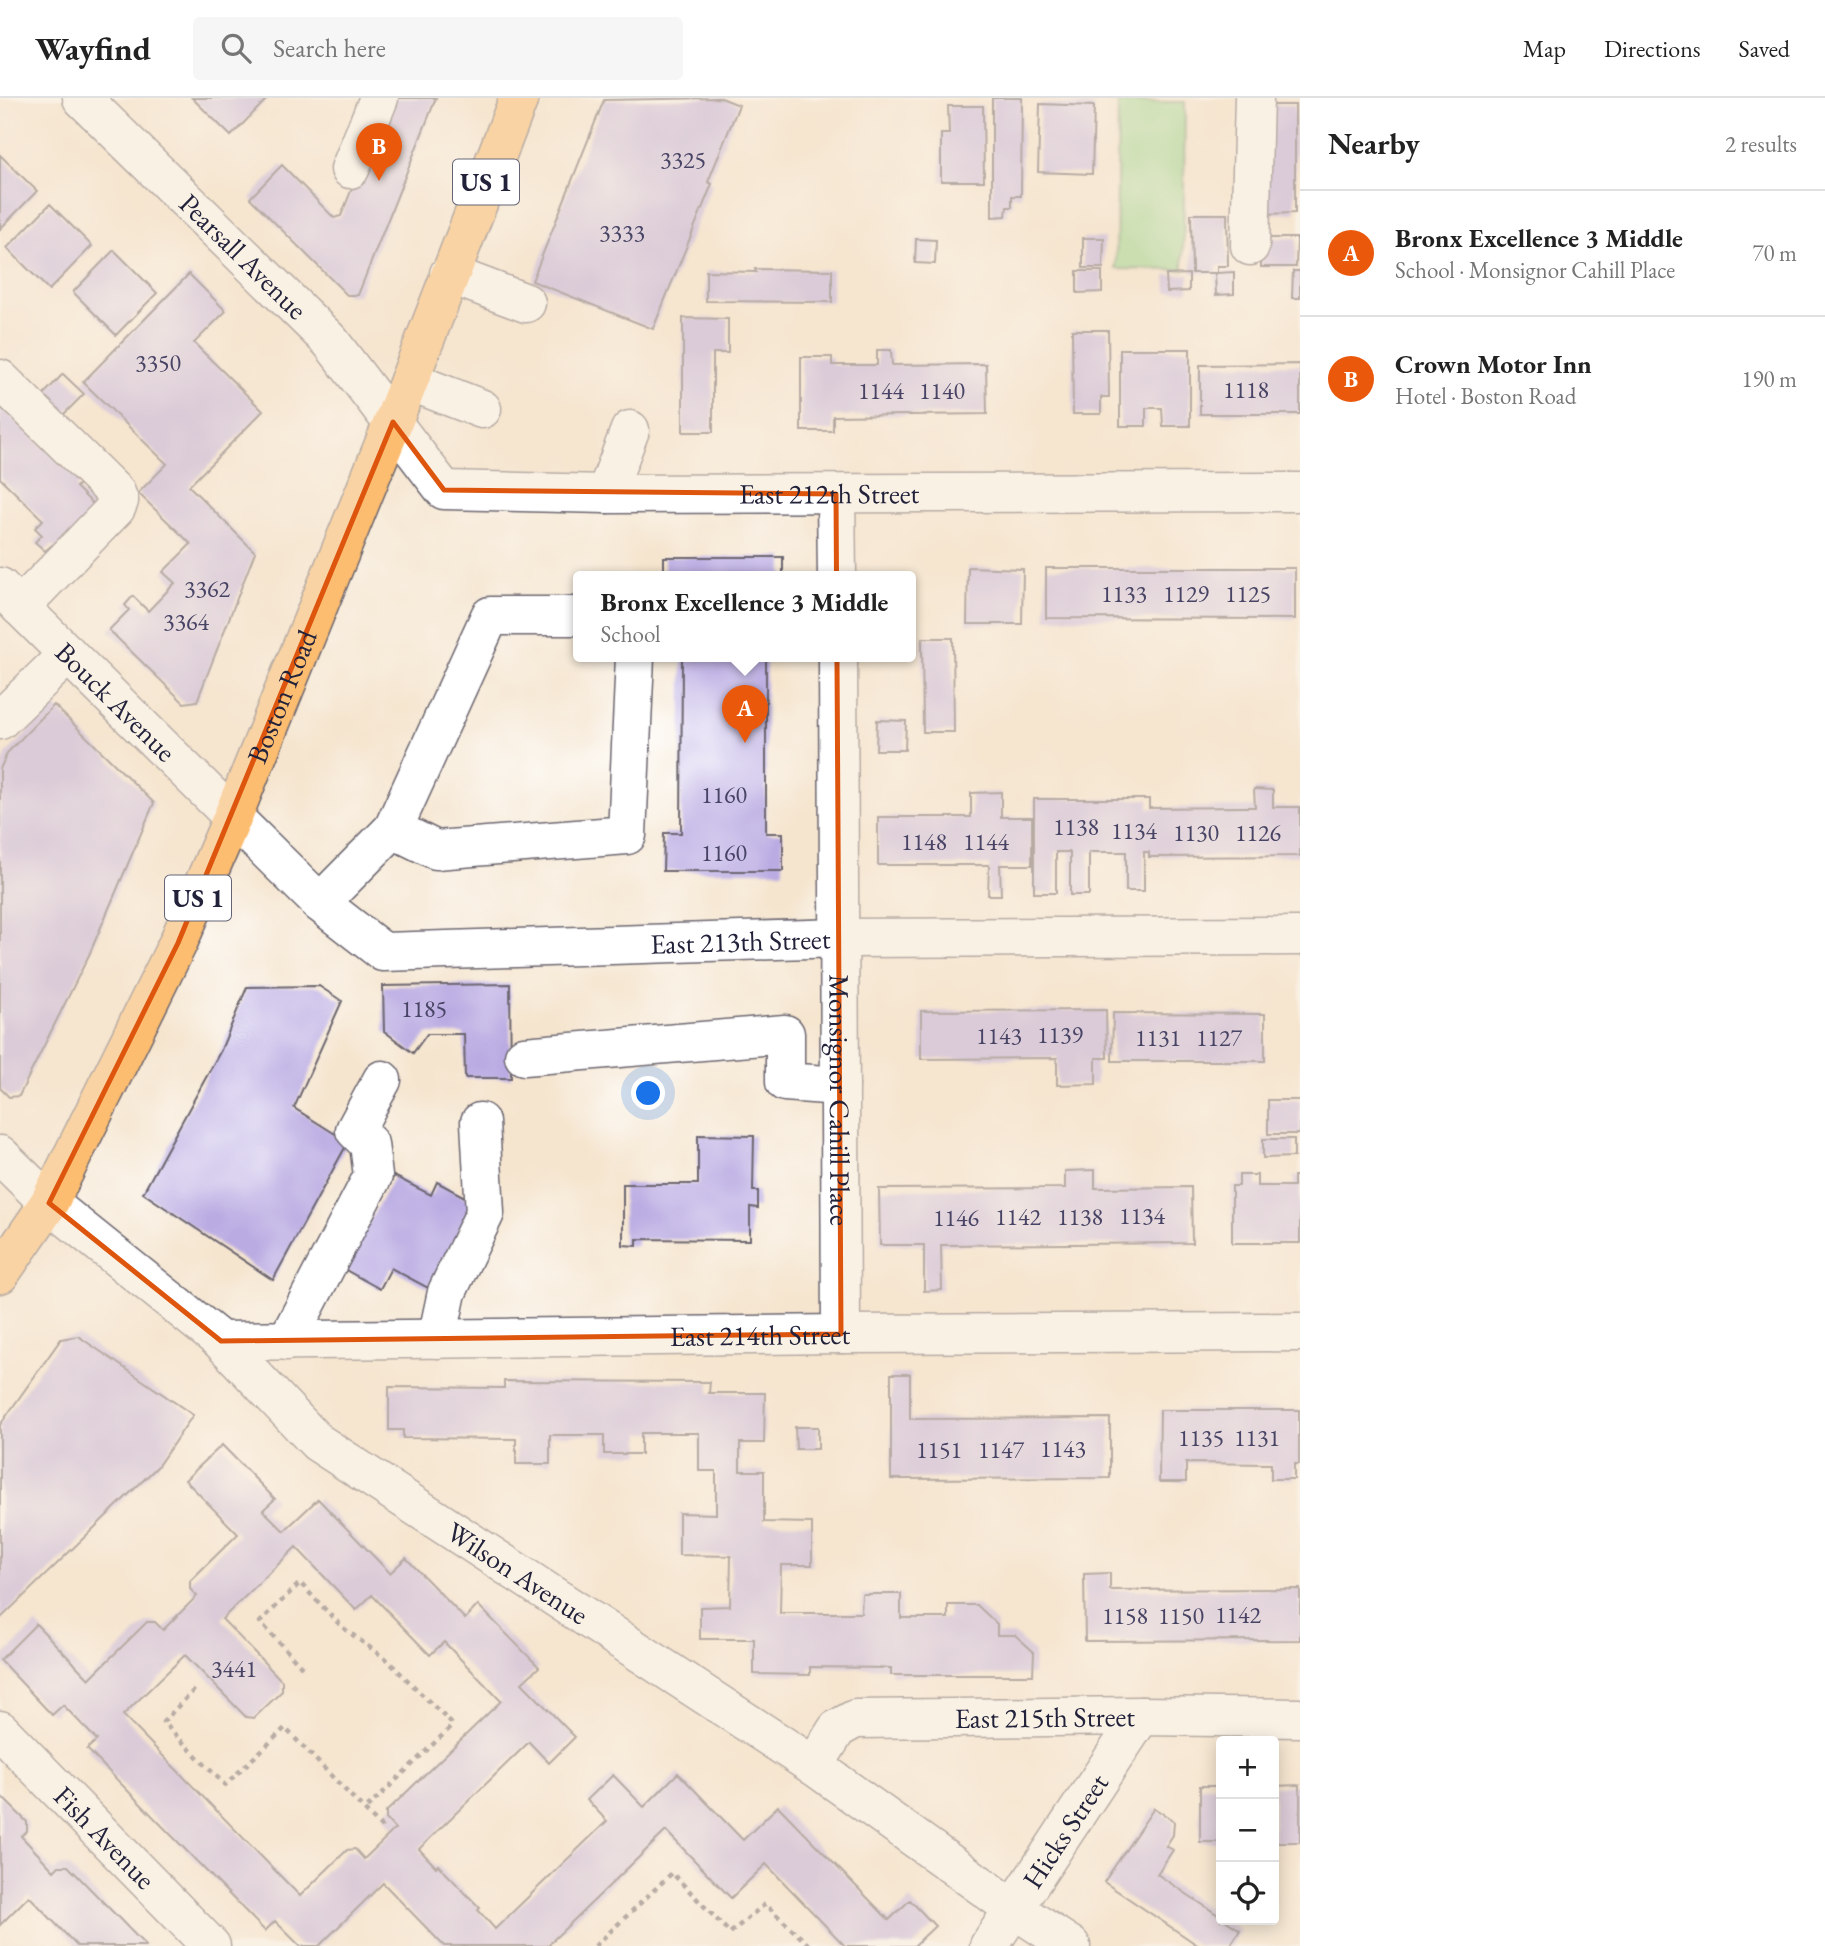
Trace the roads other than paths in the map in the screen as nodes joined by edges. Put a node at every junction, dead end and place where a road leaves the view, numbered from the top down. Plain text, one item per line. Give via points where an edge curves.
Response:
1 (82, 98) edge
2 (379, 98) edge
3 (519, 98) edge
4 (1254, 98) edge
5 (350, 169) dead end
6 (1250, 246) dead end
7 (449, 274) junction
8 (526, 303) dead end
9 (0, 379) edge
10 (409, 381) junction
11 (482, 409) dead end
12 (393, 422) junction
13 (630, 430) dead end
14 (1300, 492) edge
15 (606, 494) junction
16 (836, 494) junction
17 (837, 571) edge
18 (10, 597) edge
19 (573, 616) edge
20 (68, 654) junction
21 (635, 662) edge
22 (838, 662) edge
23 (0, 720) edge
24 (233, 816) junction
25 (393, 829) junction
26 (320, 903) junction
27 (1300, 936) edge
28 (840, 938) junction
29 (524, 1056) dead end
30 (382, 1080) dead end
31 (840, 1086) junction
32 (480, 1122) dead end
33 (0, 1155) edge
34 (49, 1203) junction
35 (0, 1274) edge
36 (1300, 1332) edge
37 (841, 1334) junction
38 (438, 1339) junction
39 (287, 1340) junction
40 (221, 1341) junction
41 (1141, 1716) junction
42 (1300, 1718) edge
43 (0, 1730) edge
44 (814, 1766) junction
45 (1014, 1909) junction
46 (211, 1946) edge
47 (989, 1946) edge
48 (1071, 1946) edge

1 - 12 street, Pearsall Avenue via 330,341
2 - 5 street
3 - 7 main road, Boston Road / US 1
4 - 6 street
7 - 8 street
7 - 10 main road, Boston Road / US 1
9 - 18 street via 119,501
10 - 11 street
10 - 12 main road, Boston Road / US 1
12 - 15 street, East 212th Street via 444,490
12 - 24 main road, Boston Road / US 1
13 - 15 street
14 - 16 street, East 212th Street
15 - 16 street, East 212th Street
16 - 17 street
18 - 20 street, Bouck Avenue
19 - 25 street via 490,616
20 - 23 street
20 - 24 street, Bouck Avenue
21 - 25 street via 627,835 436,850
22 - 28 street, Monsignor Cahill Place
24 - 26 street, East 213th Street
24 - 34 main road, Boston Road / US 1 via 178,943
25 - 26 street
26 - 28 street, East 213th Street via 383,951
27 - 28 street, East 213th Street
28 - 31 street, Monsignor Cahill Place
29 - 31 street via 785,1034 785,1082
30 - 39 street via 355,1130 369,1144 373,1176
31 - 37 street, Monsignor Cahill Place
32 - 38 street via 485,1213 447,1292
33 - 34 street, Wilson Avenue
34 - 35 main road, Boston Road / US 1
34 - 40 street, Wilson Avenue
36 - 37 street, East 214th Street
37 - 38 street, East 214th Street
38 - 39 street, East 214th Street
39 - 40 street, East 214th Street
40 - 44 street, Wilson Avenue via 317,1442
41 - 42 street, East 215th Street
41 - 44 street, East 215th Street via 855,1719 836,1729
41 - 45 street, Hicks Street
43 - 46 street, Fish Avenue
44 - 45 street, Wilson Avenue
45 - 47 street, Hicks Street
45 - 48 street, Wilson Avenue

